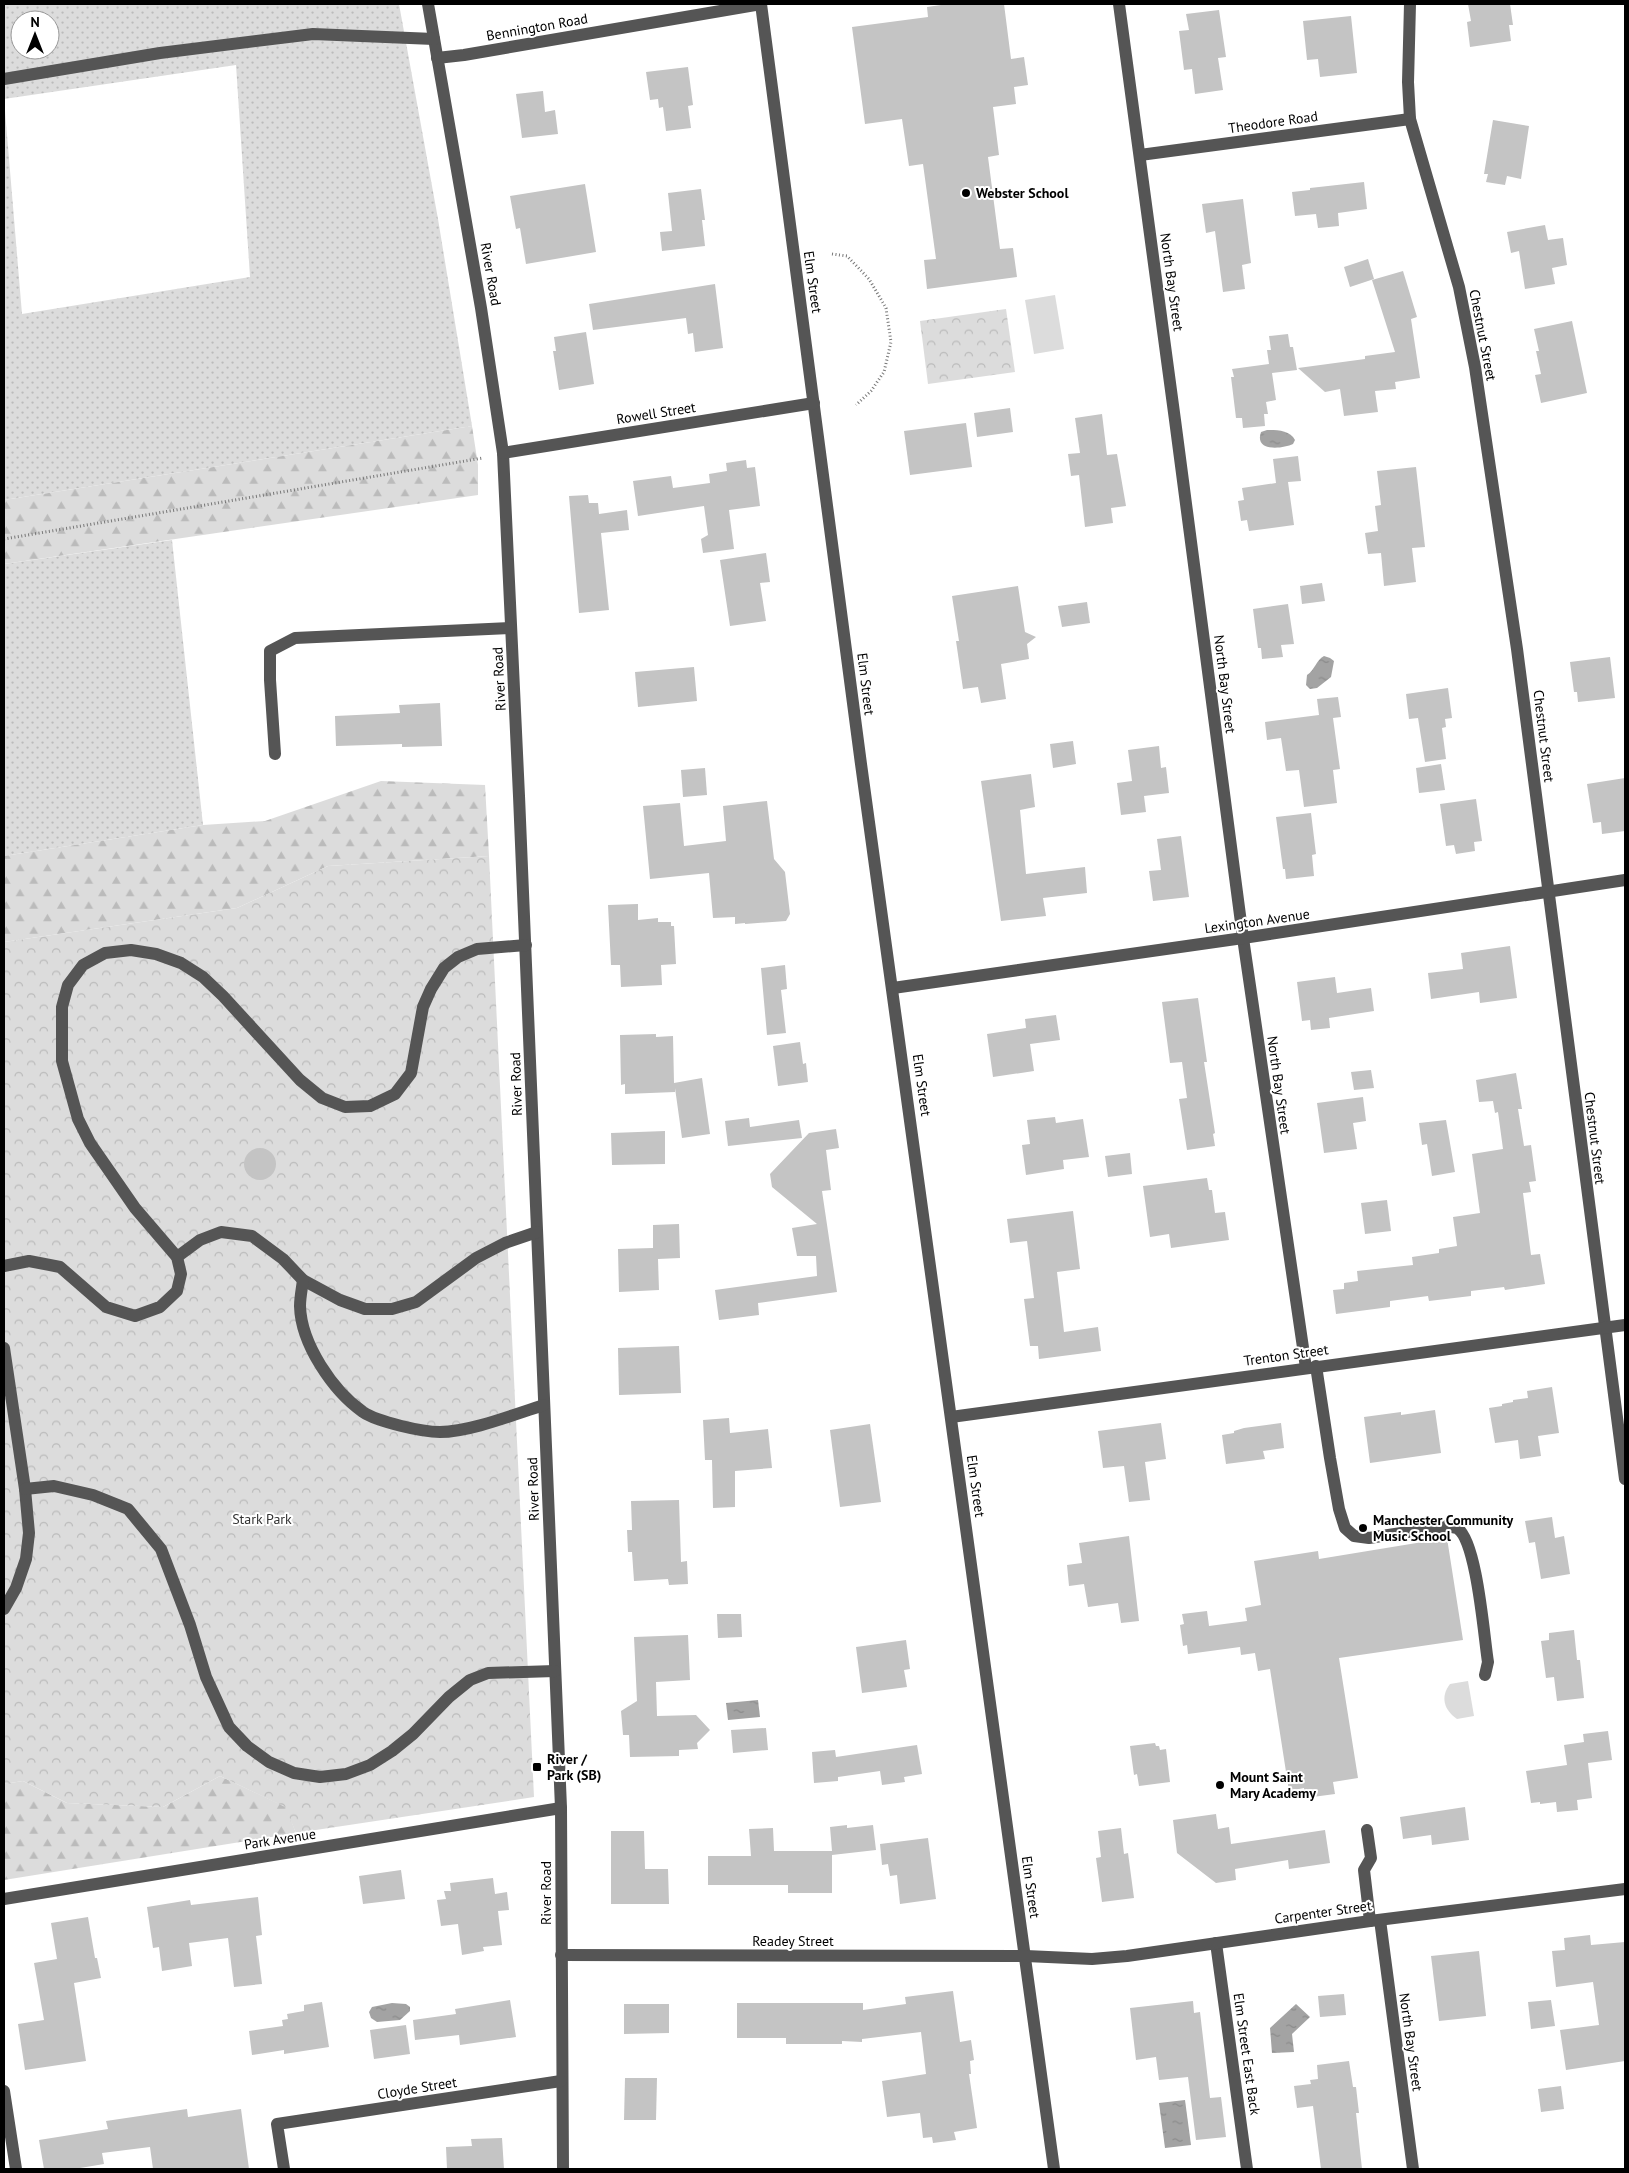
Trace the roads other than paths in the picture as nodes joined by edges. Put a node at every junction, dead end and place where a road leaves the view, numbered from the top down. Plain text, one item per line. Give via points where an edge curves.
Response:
1 (428, 4) edge
2 (761, 4) edge
3 (1119, 4) edge
4 (1410, 4) edge
5 (434, 39) junction
6 (437, 58) junction
7 (4, 79) edge
8 (1410, 119) junction
9 (1140, 155) junction
10 (814, 403) junction
11 (503, 453) junction
12 (511, 628) junction
13 (275, 754) dead end
14 (1625, 880) edge
15 (1549, 892) junction
16 (1243, 938) junction
17 (526, 945) junction
18 (893, 988) junction
19 (537, 1232) junction
20 (177, 1257) junction
21 (4, 1266) edge
22 (303, 1280) junction
23 (1625, 1325) edge
24 (1604, 1328) junction
25 (4, 1348) edge
26 (1311, 1367) junction
27 (544, 1406) junction
28 (951, 1417) junction
29 (1625, 1479) edge
30 (25, 1489) junction
31 (4, 1609) edge
32 (555, 1671) junction
33 (1485, 1675) dead end
34 (561, 1808) junction
35 (1368, 1830) dead end
36 (1625, 1889) edge
37 (4, 1899) edge
38 (1375, 1920) junction
39 (1216, 1943) junction
40 (560, 1955) junction
41 (1026, 1956) junction
42 (561, 2081) junction
43 (4, 2091) edge
44 (16, 2169) edge
45 (284, 2169) edge
46 (563, 2169) edge
47 (1054, 2169) edge
48 (1247, 2169) edge
49 (1413, 2169) edge

1 - 5 street, River Road
2 - 6 street, Bennington Road
2 - 10 street, Elm Street
3 - 9 street, North Bay Street
4 - 8 street, Chestnut Street
5 - 6 street, River Road
5 - 7 street via 312,34 160,53
6 - 11 street, River Road via 480,300
8 - 9 street, Theodore Road
8 - 15 street, Chestnut Street via 1459,287 1474,358
9 - 16 street, North Bay Street
10 - 11 street, Rowell Street
10 - 18 street, Elm Street
11 - 12 street, River Road
12 - 13 street via 294,638 270,651
12 - 17 street, River Road
14 - 15 street, Lexington Avenue
15 - 16 street, Lexington Avenue
15 - 24 street, Chestnut Street
16 - 18 street, Lexington Avenue
16 - 26 street, North Bay Street
17 - 19 street, River Road
17 - 20 street via 477,949 458,957 444,968 423,1007 411,1073 395,1094 370,1106 345,1107 322,1098 300,1080 216,990 181,963 131,950 105,952 83,965 68,985 62,1007 62,1061 78,1119 90,1143 135,1208
18 - 28 street, Elm Street
19 - 22 street via 476,1258 416,1302 392,1309 365,1309
19 - 27 street, River Road
20 - 21 street via 181,1274 177,1291 160,1307 135,1316 106,1307 60,1267 29,1261
20 - 22 street via 200,1240 221,1232 252,1236 283,1259
22 - 27 street via 300,1307 307,1340 326,1373 364,1413 416,1430 443,1432
23 - 24 street, Trenton Street
24 - 26 street, Trenton Street
24 - 29 street, Chestnut Street
25 - 30 street
26 - 28 street, Trenton Street
26 - 33 street, North Bay Street via 1345,1528 1354,1536 1369,1538 1446,1526 1457,1528 1466,1540 1473,1559 1488,1662
27 - 32 street, River Road
28 - 41 street, Elm Street
30 - 31 street via 29,1533 26,1560
30 - 32 street via 54,1486 93,1495 128,1509 161,1549 206,1678 229,1726 247,1746 269,1762 294,1772 320,1777 346,1774 370,1765 413,1734 470,1680 488,1672
32 - 34 street, River Road
34 - 37 street, Park Avenue
34 - 40 street, River Road
35 - 38 street, North Bay Street via 1371,1858 1364,1870
36 - 38 street, Carpenter Street
38 - 39 street, Carpenter Street
38 - 49 street, North Bay Street
39 - 41 street, Carpenter Street via 1092,1959
39 - 48 street, Elm Street East Back
40 - 41 street, Readey Street
40 - 42 street, River Road
41 - 47 street, Elm Street
42 - 45 street, Cloyde Street via 277,2124
42 - 46 street, River Road
43 - 44 street

